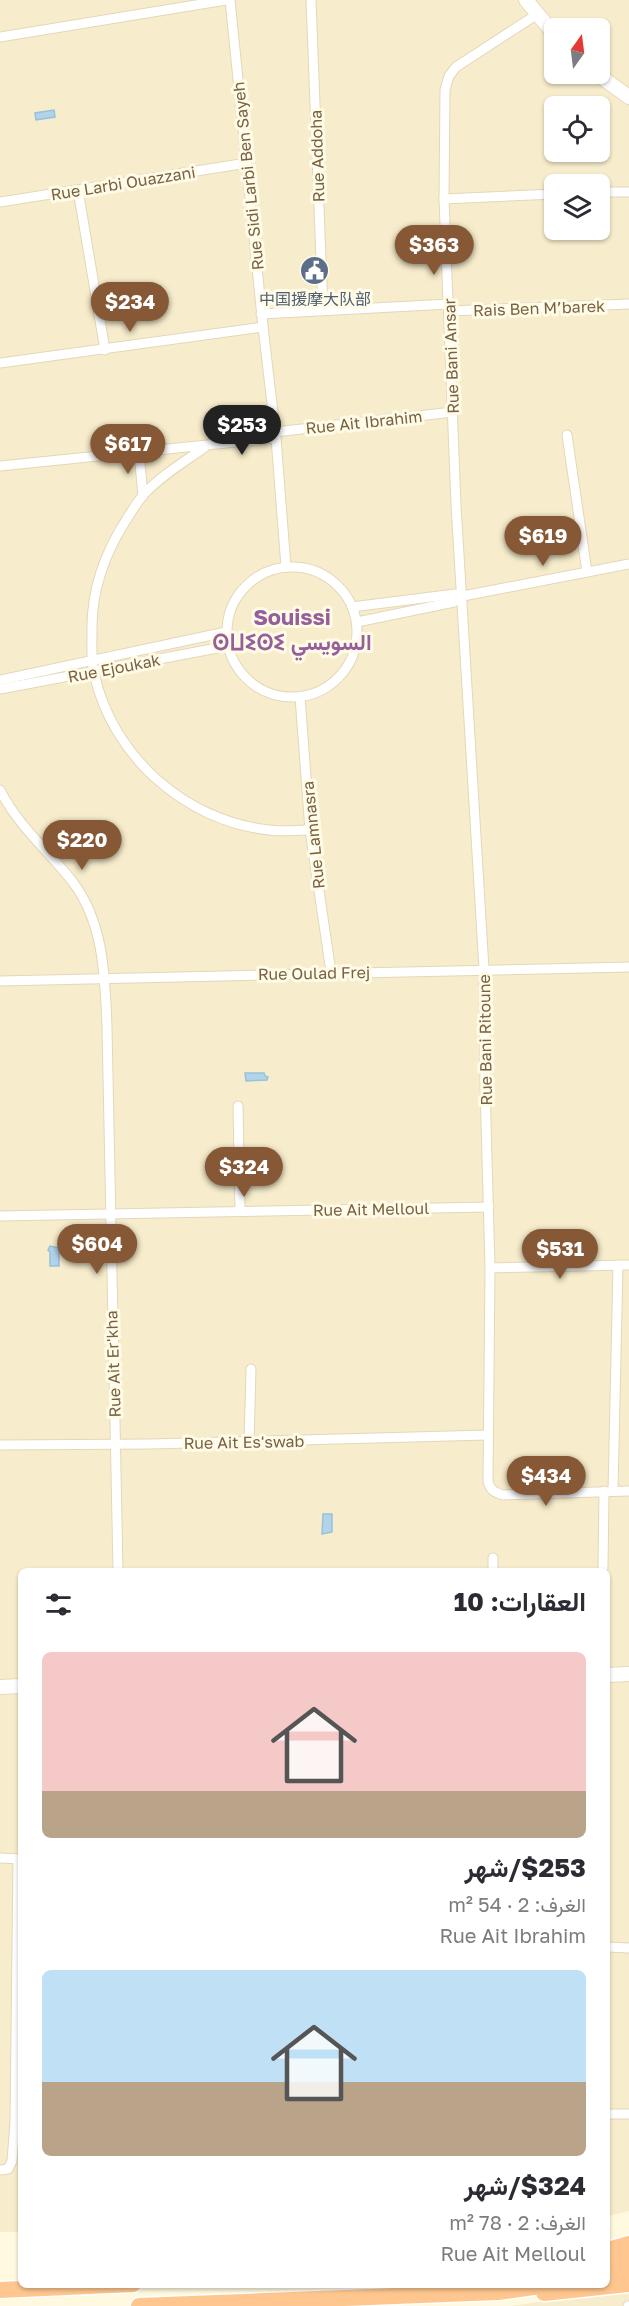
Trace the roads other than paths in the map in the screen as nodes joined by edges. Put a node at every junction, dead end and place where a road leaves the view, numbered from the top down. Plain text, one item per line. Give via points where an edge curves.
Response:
1 (228, 0) edge
2 (311, 0) edge
3 (526, 0) edge
4 (536, 15) junction
5 (544, 23) edge
6 (0, 37) edge
7 (610, 83) edge
8 (629, 97) edge
9 (247, 163) junction
10 (78, 190) junction
11 (610, 192) edge
12 (629, 192) edge
13 (544, 194) edge
14 (444, 199) junction
15 (0, 202) edge
16 (629, 304) edge
17 (449, 307) junction
18 (323, 311) junction
19 (261, 315) junction
20 (263, 327) junction
21 (105, 350) junction
22 (0, 363) edge
23 (453, 412) junction
24 (276, 435) junction
25 (567, 435) dead end
26 (206, 447) junction
27 (139, 453) junction
28 (0, 466) edge
29 (143, 496) junction
30 (629, 564) edge
31 (286, 567) junction
32 (587, 572) junction
33 (463, 598) junction
34 (352, 607) junction
35 (357, 622) junction
36 (226, 632) junction
37 (228, 646) junction
38 (93, 660) junction
39 (94, 672) junction
40 (0, 680) edge
41 (0, 689) edge
42 (300, 697) junction
43 (0, 790) edge
44 (310, 830) junction
45 (629, 967) edge
46 (484, 969) junction
47 (331, 972) junction
48 (104, 978) junction
49 (0, 981) edge
50 (238, 1106) dead end
51 (489, 1207) junction
52 (240, 1211) junction
53 (110, 1214) junction
54 (0, 1216) edge
55 (629, 1265) edge
56 (618, 1266) junction
57 (490, 1268) junction
58 (251, 1370) dead end
59 (487, 1435) junction
60 (249, 1442) junction
61 (116, 1443) junction
62 (0, 1445) edge
63 (608, 1491) junction
64 (629, 1491) edge
65 (493, 1558) dead end
66 (118, 1568) edge
67 (493, 1568) edge
68 (603, 1568) dead end
69 (629, 1674) edge
70 (610, 1675) edge
71 (18, 1686) edge
72 (0, 1687) edge
73 (0, 1858) edge
74 (18, 1859) edge
75 (18, 1925) edge
76 (610, 1947) edge
77 (629, 1948) edge
78 (610, 2114) edge
79 (629, 2114) edge
80 (0, 2170) edge
81 (629, 2244) edge
82 (610, 2249) edge
83 (629, 2260) edge
84 (610, 2263) edge
85 (629, 2272) edge
86 (610, 2276) edge
87 (629, 2284) edge
88 (610, 2286) edge
89 (44, 2288) edge
90 (526, 2288) edge
91 (596, 2288) edge
92 (0, 2290) edge
93 (498, 2292) junction
94 (139, 2306) edge

1 - 6 street
1 - 9 street, Rue Sidi Larbi Ben Sayeh
2 - 18 street, Rue Addoha
3 - 4 main road
4 - 5 main road
4 - 14 street, Rue Bani Ansar via 466,59 450,76 445,90
7 - 8 main road
9 - 10 street, Rue Larbi Ouazzani
9 - 19 street, Rue Sidi Larbi Ben Sayeh
10 - 15 street, Rue Larbi Ouazzani
10 - 21 street
11 - 12 street
13 - 14 street
14 - 17 street, Rue Bani Ansar
16 - 17 street, Rais Ben M’barek
17 - 18 street, Rais Ben M’barek
17 - 23 street, Rue Bani Ansar
18 - 19 street, Rais Ben M’barek
19 - 20 street, Rue Sidi Larbi Ben Sayeh
20 - 21 street
20 - 24 street, Rue Sidi Larbi Ben Sayeh
21 - 22 street
23 - 24 street, Rue Ait Ibrahim
23 - 33 street, Rue Bani Ansar
24 - 26 street, Rue Ait Ibrahim
24 - 31 street, Rue Sidi Larbi Ben Sayeh
25 - 32 street
26 - 27 street, Rue Ait Ibrahim
26 - 29 street via 166,474
27 - 28 street, Rue Ait Ibrahim
27 - 29 street
29 - 38 street via 114,538 97,580
30 - 32 street
31 - 34 street via 316,571 332,580
31 - 36 street via 265,572 250,582 230,611
32 - 33 street
33 - 34 street via 455,594
33 - 35 street
33 - 46 street, Rue Bani Ritoune
34 - 35 street
35 - 42 street via 356,644 348,664 334,681 316,693
36 - 37 street
36 - 38 street, Rue Ejoukak
37 - 39 street, Rue Ejoukak
37 - 42 street via 235,664 251,682 271,693
38 - 39 street
38 - 40 street, Rue Ejoukak
39 - 41 street, Rue Ejoukak
39 - 44 street via 124,744 141,766 169,790 192,805 244,826
42 - 44 street, Rue Lamnasra
43 - 48 street, Rue Ait Er'kha via 20,823 84,898 93,919
44 - 47 street, Rue Lamnasra
45 - 46 street, Rue Oulad Frej
46 - 47 street, Rue Oulad Frej
46 - 51 street, Rue Bani Ritoune
47 - 48 street, Rue Oulad Frej
48 - 49 street, Rue Oulad Frej
48 - 53 street, Rue Ait Er'kha
50 - 52 street
51 - 52 street, Rue Ait Melloul
51 - 57 street, Rue Bani Ritoune
52 - 53 street, Rue Ait Melloul
53 - 54 street, Rue Ait Melloul
53 - 61 street, Rue Ait Er'kha
55 - 56 street
56 - 57 street
56 - 63 street
57 - 59 street, Rue Bani Ritoune
58 - 60 street
59 - 60 street, Rue Ait Es'swab
59 - 63 street, Rue Bani Ritoune via 488,1480 495,1492 503,1495
60 - 61 street, Rue Ait Es'swab
61 - 62 street, Rue Ait Es'swab
61 - 66 street, Rue Ait Er'kha
63 - 64 street
63 - 68 street
65 - 67 street
69 - 70 main road
71 - 72 main road
73 - 74 street
75 - 80 street via 15,2122 12,2161 8,2169
76 - 77 street
78 - 79 street
81 - 82 highway
83 - 84 highway
85 - 86 highway
87 - 88 highway
89 - 92 highway
90 - 93 highway
91 - 93 highway
93 - 94 highway

